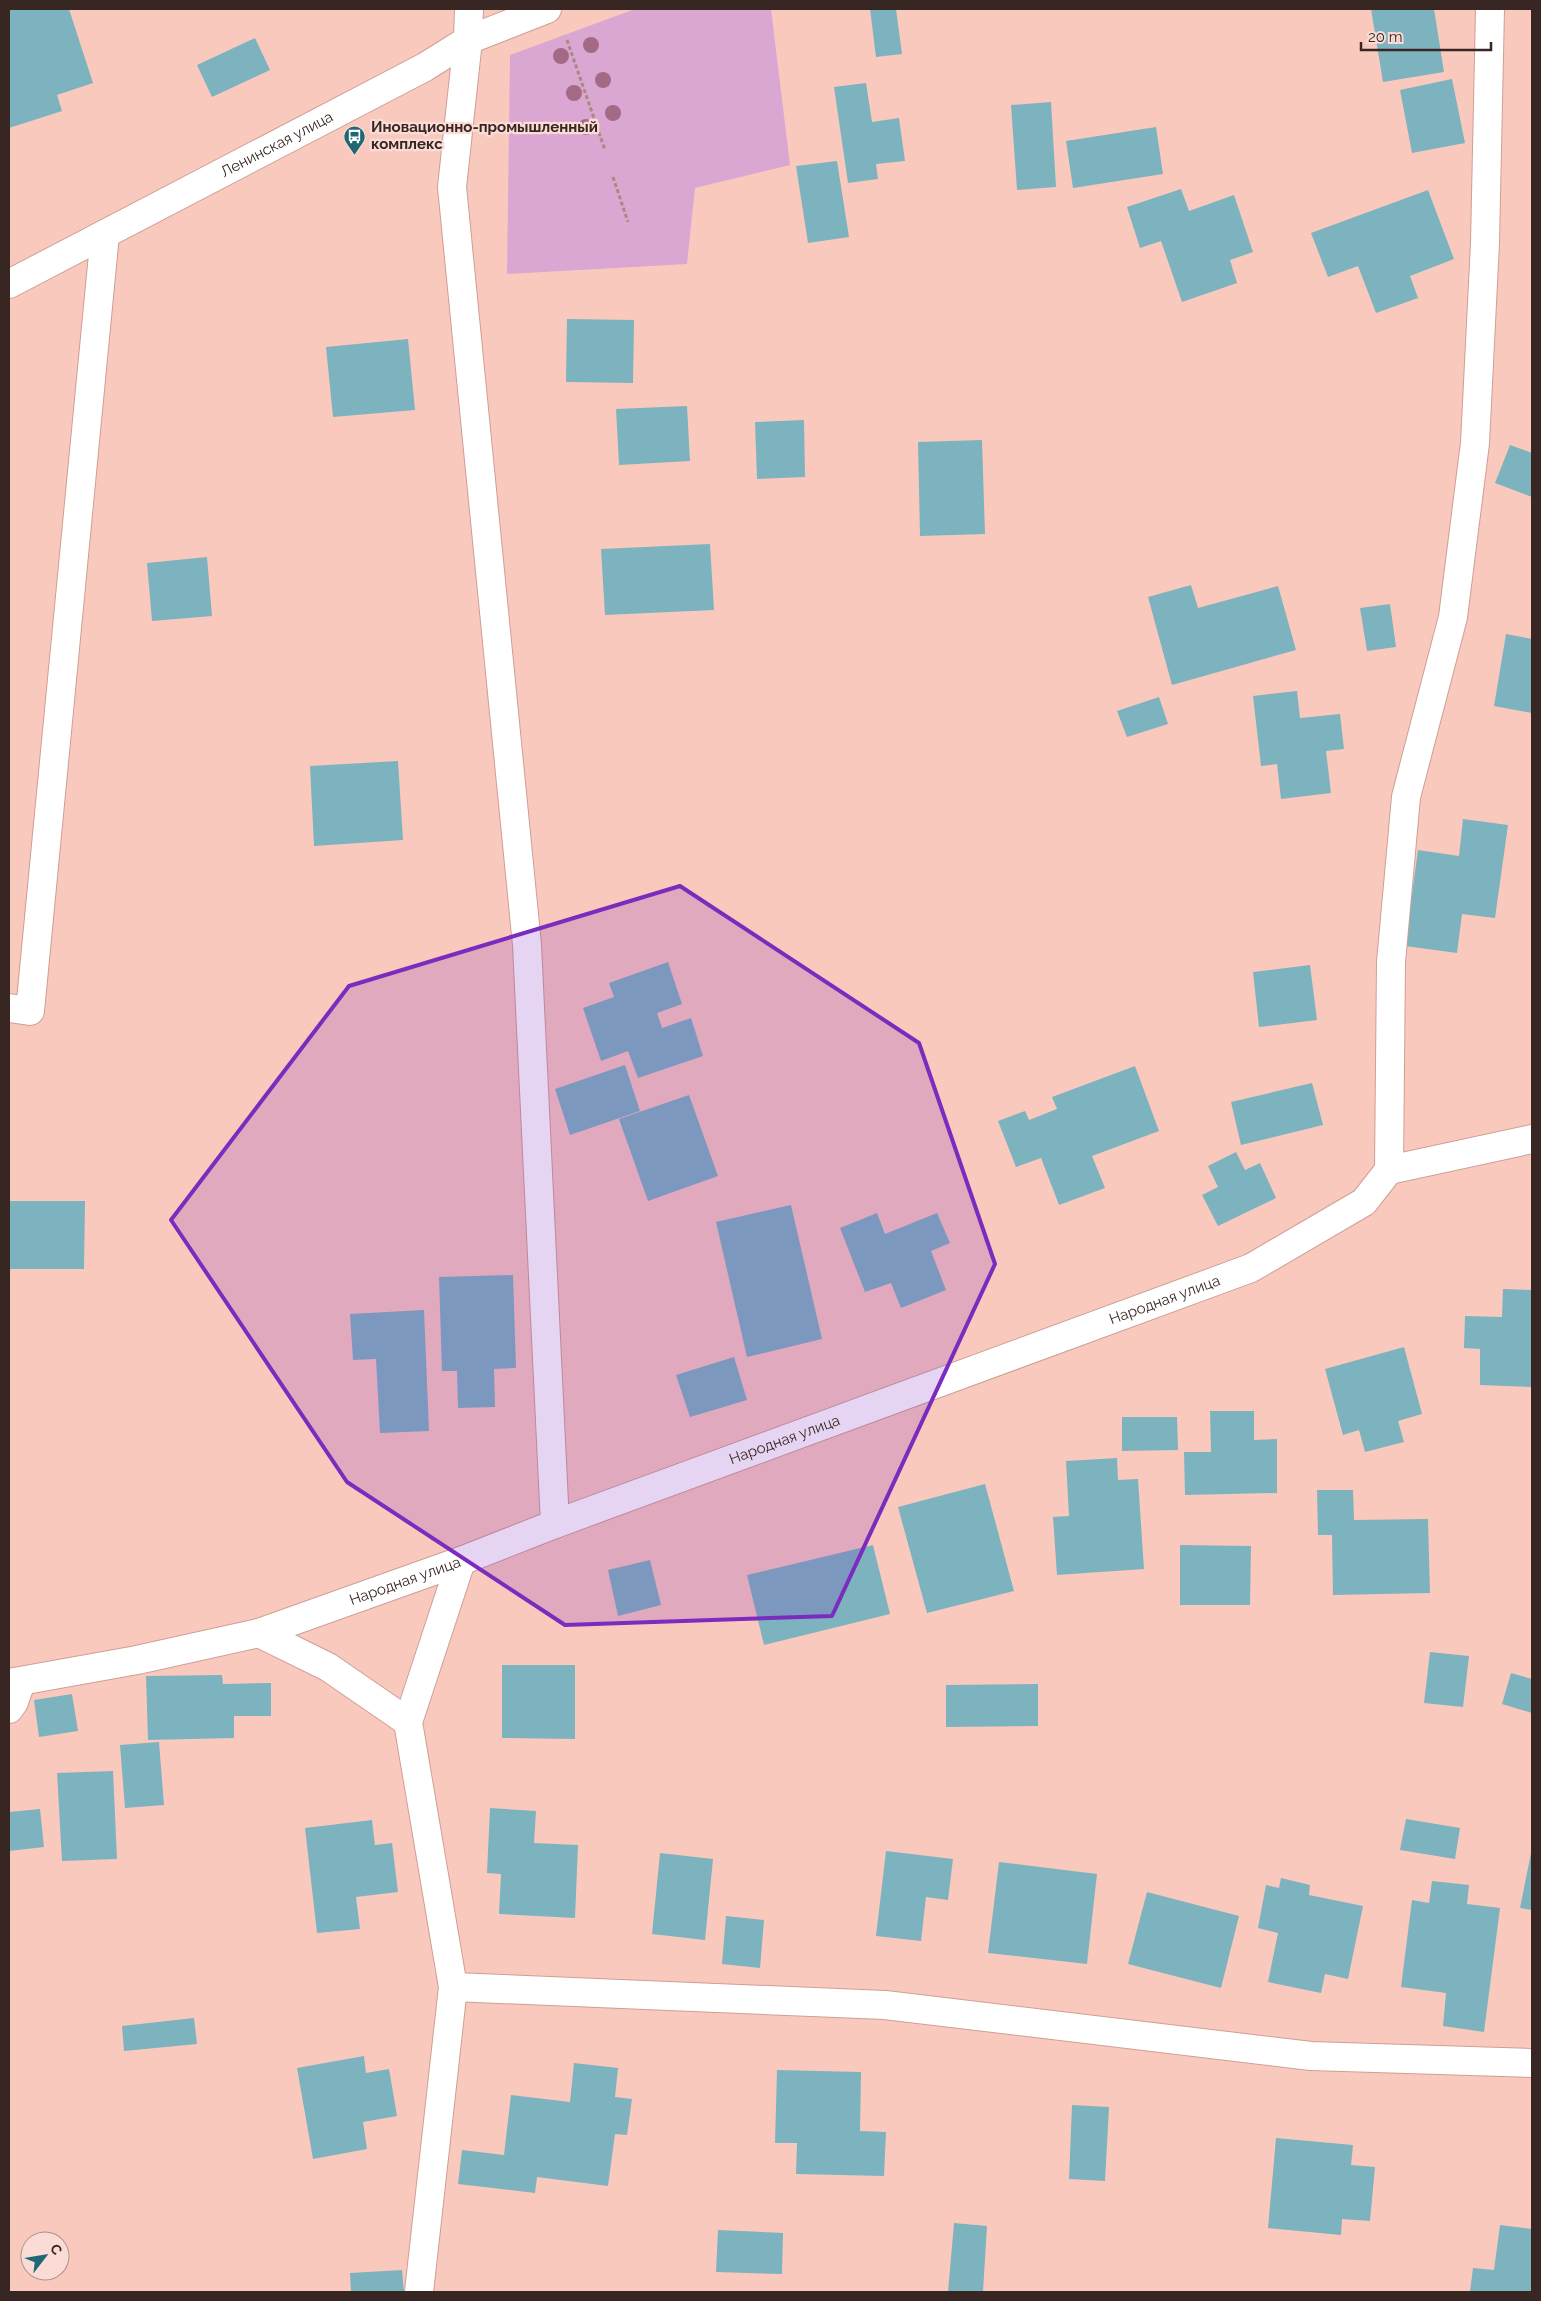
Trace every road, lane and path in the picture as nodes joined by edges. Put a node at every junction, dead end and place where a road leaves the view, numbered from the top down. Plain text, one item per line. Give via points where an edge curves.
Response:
1 (469, 9) edge
2 (547, 9) edge
3 (1490, 9) edge
4 (566, 37) dead end
5 (468, 40) junction
6 (605, 150) dead end
7 (613, 177) dead end
8 (628, 222) dead end
9 (105, 234) junction
10 (9, 284) edge
11 (9, 1008) edge
12 (1532, 1139) edge
13 (1389, 1170) junction
14 (555, 1524) junction
15 (462, 1561) junction
16 (259, 1633) junction
17 (15, 1683) edge
18 (9, 1709) edge
19 (408, 1722) junction
20 (453, 1987) junction
21 (1532, 2063) edge
22 (419, 2292) edge

1 - 5 street
2 - 5 street, Ленинская улица
3 - 13 street via 1485,244 1475,444 1453,617 1406,797 1391,962
4 - 6 path
5 - 9 street, Ленинская улица via 425,67
5 - 14 street via 452,186 527,945
7 - 8 path
9 - 10 street, Ленинская улица
9 - 11 street via 30,1012
12 - 13 street
13 - 14 street, Народная улица via 1364,1202 1251,1268
14 - 15 street, Народная улица
15 - 16 street, Народная улица
15 - 19 street
16 - 17 street, Народная улица
16 - 19 street via 328,1667
17 - 18 street via 14,1702
19 - 20 street
20 - 21 street via 885,2005 1311,2056
20 - 22 street

